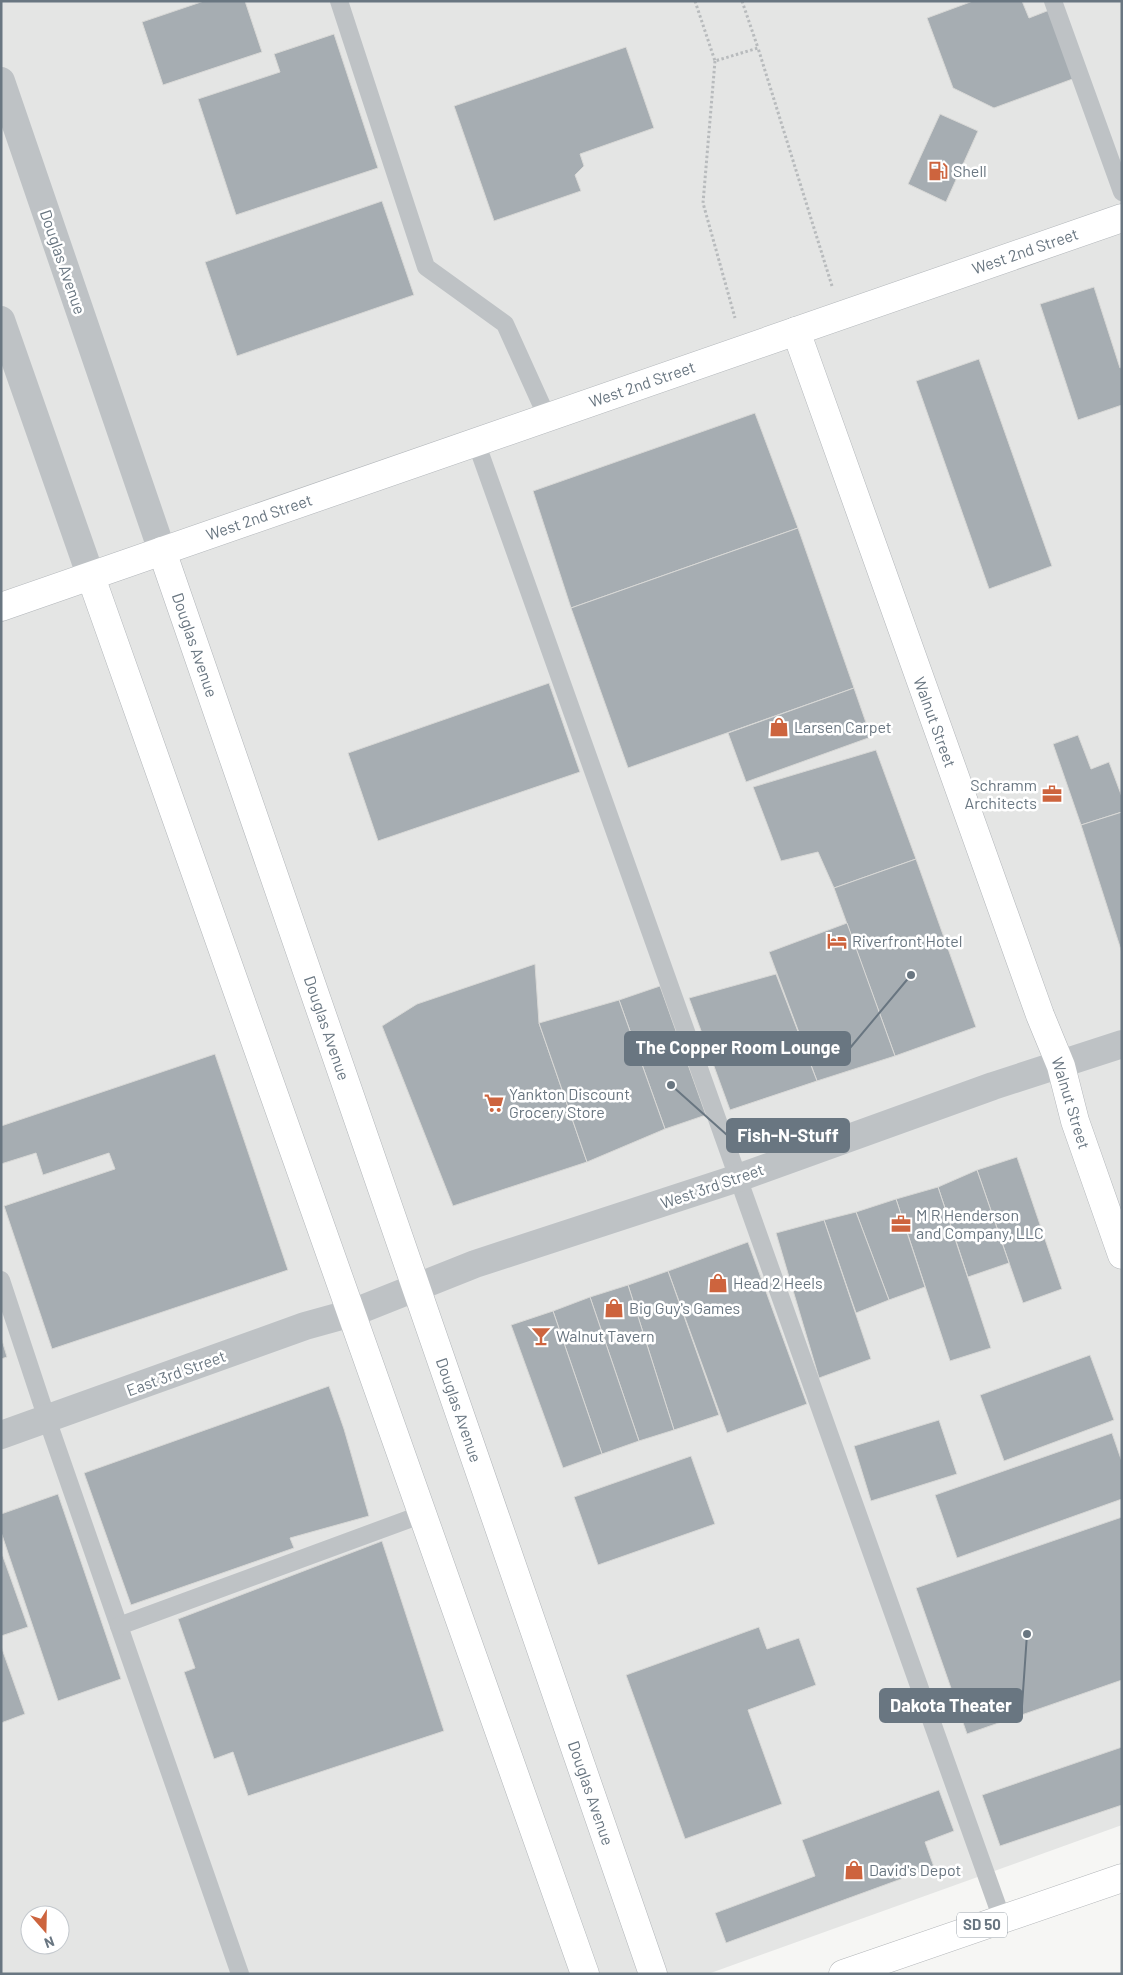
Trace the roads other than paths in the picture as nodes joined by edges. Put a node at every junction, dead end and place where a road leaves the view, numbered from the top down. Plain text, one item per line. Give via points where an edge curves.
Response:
1 (340, 1) edge
2 (1053, 1) edge
3 (1, 81) edge
4 (1122, 192) edge
5 (1122, 218) edge
6 (1, 320) edge
7 (796, 331) junction
8 (547, 418) junction
9 (476, 442) junction
10 (162, 551) junction
11 (91, 577) junction
12 (1, 607) edge
13 (1122, 1044) edge
14 (1061, 1066) junction
15 (738, 1178) junction
16 (1122, 1255) edge
17 (1, 1280) edge
18 (416, 1287) junction
19 (352, 1313) junction
20 (47, 1419) junction
21 (1, 1435) edge
22 (423, 1514) junction
23 (119, 1626) junction
24 (1122, 1878) edge
25 (1002, 1919) junction
26 (240, 1974) edge
27 (585, 1974) edge
28 (653, 1974) edge
29 (843, 1974) edge

1 - 8 lane via 426,267 505,324
2 - 4 lane
3 - 10 street, Douglas Avenue
5 - 7 main road, West 2nd Street
6 - 11 street
7 - 8 main road, West 2nd Street
7 - 14 main road, Walnut Street
8 - 9 main road, West 2nd Street
9 - 10 main road, West 2nd Street
9 - 15 lane
10 - 11 main road, West 2nd Street
10 - 18 main road, Douglas Avenue
11 - 12 main road, West 2nd Street
11 - 19 main road
13 - 14 street, West 3rd Street
14 - 15 street, West 3rd Street via 993,1086
14 - 16 main road, Walnut Street via 1075,1121
15 - 18 street, West 3rd Street via 475,1264
15 - 25 lane
17 - 20 lane
18 - 19 street, West 3rd Street
18 - 28 main road, Douglas Avenue
19 - 20 street, East 3rd Street via 305,1326
19 - 22 main road
20 - 21 street, East 3rd Street
20 - 23 lane
22 - 23 lane
22 - 27 main road
23 - 26 lane
24 - 25 main road, SD 50
25 - 29 main road, SD 50

